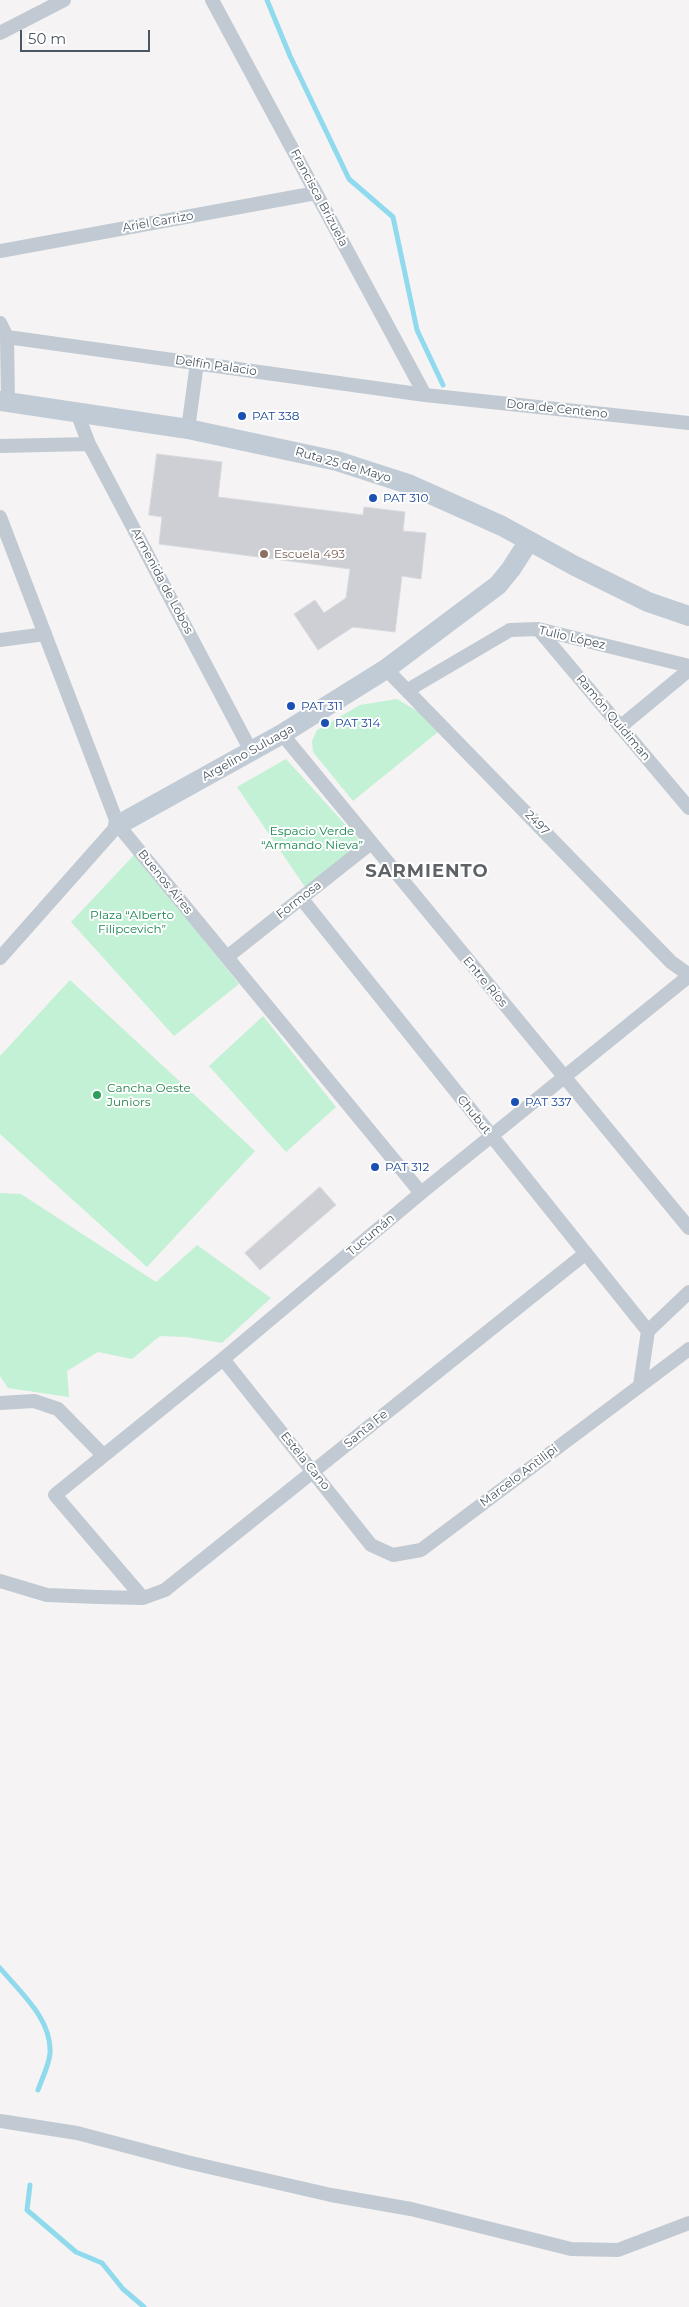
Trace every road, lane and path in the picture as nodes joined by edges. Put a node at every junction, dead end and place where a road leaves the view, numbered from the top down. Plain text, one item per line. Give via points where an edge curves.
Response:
1 (64, 0) edge
2 (212, 0) edge
3 (0, 33) edge
4 (316, 193) junction
5 (0, 251) edge
6 (0, 322) edge
7 (7, 337) junction
8 (197, 364) junction
9 (426, 395) junction
10 (4, 401) edge
11 (76, 410) junction
12 (689, 423) edge
13 (188, 428) junction
14 (89, 444) junction
15 (0, 446) edge
16 (0, 517) edge
17 (529, 541) junction
18 (689, 616) edge
19 (538, 628) junction
20 (45, 634) junction
21 (0, 640) edge
22 (689, 666) edge
23 (386, 669) junction
24 (689, 670) edge
25 (408, 690) junction
26 (620, 727) junction
27 (282, 734) junction
28 (251, 751) junction
29 (689, 808) edge
30 (118, 825) junction
31 (370, 843) junction
32 (301, 898) junction
33 (1, 951) edge
34 (227, 957) junction
35 (689, 975) edge
36 (564, 1077) junction
37 (492, 1136) junction
38 (421, 1193) junction
39 (689, 1228) edge
40 (586, 1253) junction
41 (689, 1292) edge
42 (648, 1331) junction
43 (689, 1349) edge
44 (223, 1359) junction
45 (640, 1385) junction
46 (0, 1403) edge
47 (103, 1455) junction
48 (313, 1472) junction
49 (393, 1555) joint
50 (0, 1581) edge
51 (143, 1598) junction
52 (0, 2121) edge
53 (689, 2223) edge

1 - 3 street
2 - 4 street, Francisca Brizuela
4 - 5 street, Ariel Carrizo
4 - 9 street, Francisca Brizuela
6 - 7 street
7 - 8 street, Delfín Palacio
7 - 10 street
8 - 9 street, Delfín Palacio
8 - 13 street
9 - 12 street, Dora de Centeno
10 - 11 main road, Ruta 25 de Mayo
11 - 13 main road, Ruta 25 de Mayo
11 - 14 street, Armenida de Lobos
13 - 17 main road, Ruta 25 de Mayo via 337,461 408,484
14 - 15 street
14 - 28 street, Armenida de Lobos
16 - 20 street, Buenos Aires
17 - 18 main road, Ruta 25 de Mayo via 648,602
17 - 23 main road, Argelino Suluaga via 498,586
19 - 22 street, Tulio López
19 - 25 street, Tulio López via 510,630
19 - 26 street, Ramón Quidiman
20 - 21 street
20 - 30 street, Buenos Aires
23 - 25 street, 2497
23 - 27 main road, Argelino Suluaga
24 - 26 street
25 - 35 street, 2497 via 671,962
26 - 29 street, Ramón Quidiman
27 - 28 main road, Argelino Suluaga
27 - 31 street, Entre Ríos
28 - 30 main road, Argelino Suluaga
30 - 33 street, Argelino Suluaga
30 - 34 street, Buenos Aires
31 - 32 street, Formosa
31 - 36 street, Entre Ríos
32 - 34 street, Formosa
32 - 37 street, Chubut
34 - 38 street, Buenos Aires
35 - 36 street, Tucumán
36 - 37 street, Tucumán
36 - 39 street, Entre Ríos
37 - 38 street, Tucumán
37 - 40 street, Chubut
38 - 44 street, Tucumán
40 - 42 street, Chubut
40 - 48 street, Santa Fe
41 - 42 street
42 - 45 street
43 - 45 street, Marcelo Antilipi
44 - 47 street, Tucumán
44 - 48 street, Estela Cano
45 - 49 street, Marcelo Antilipi via 421,1550
46 - 47 street via 34,1401 58,1409
47 - 51 street, Tucumán via 55,1495
48 - 49 street, Estela Cano via 372,1545
48 - 51 street, Santa Fe via 165,1590
50 - 51 street via 47,1595
52 - 53 street via 77,2133 187,2162 331,2195 411,2209 571,2248 618,2250

